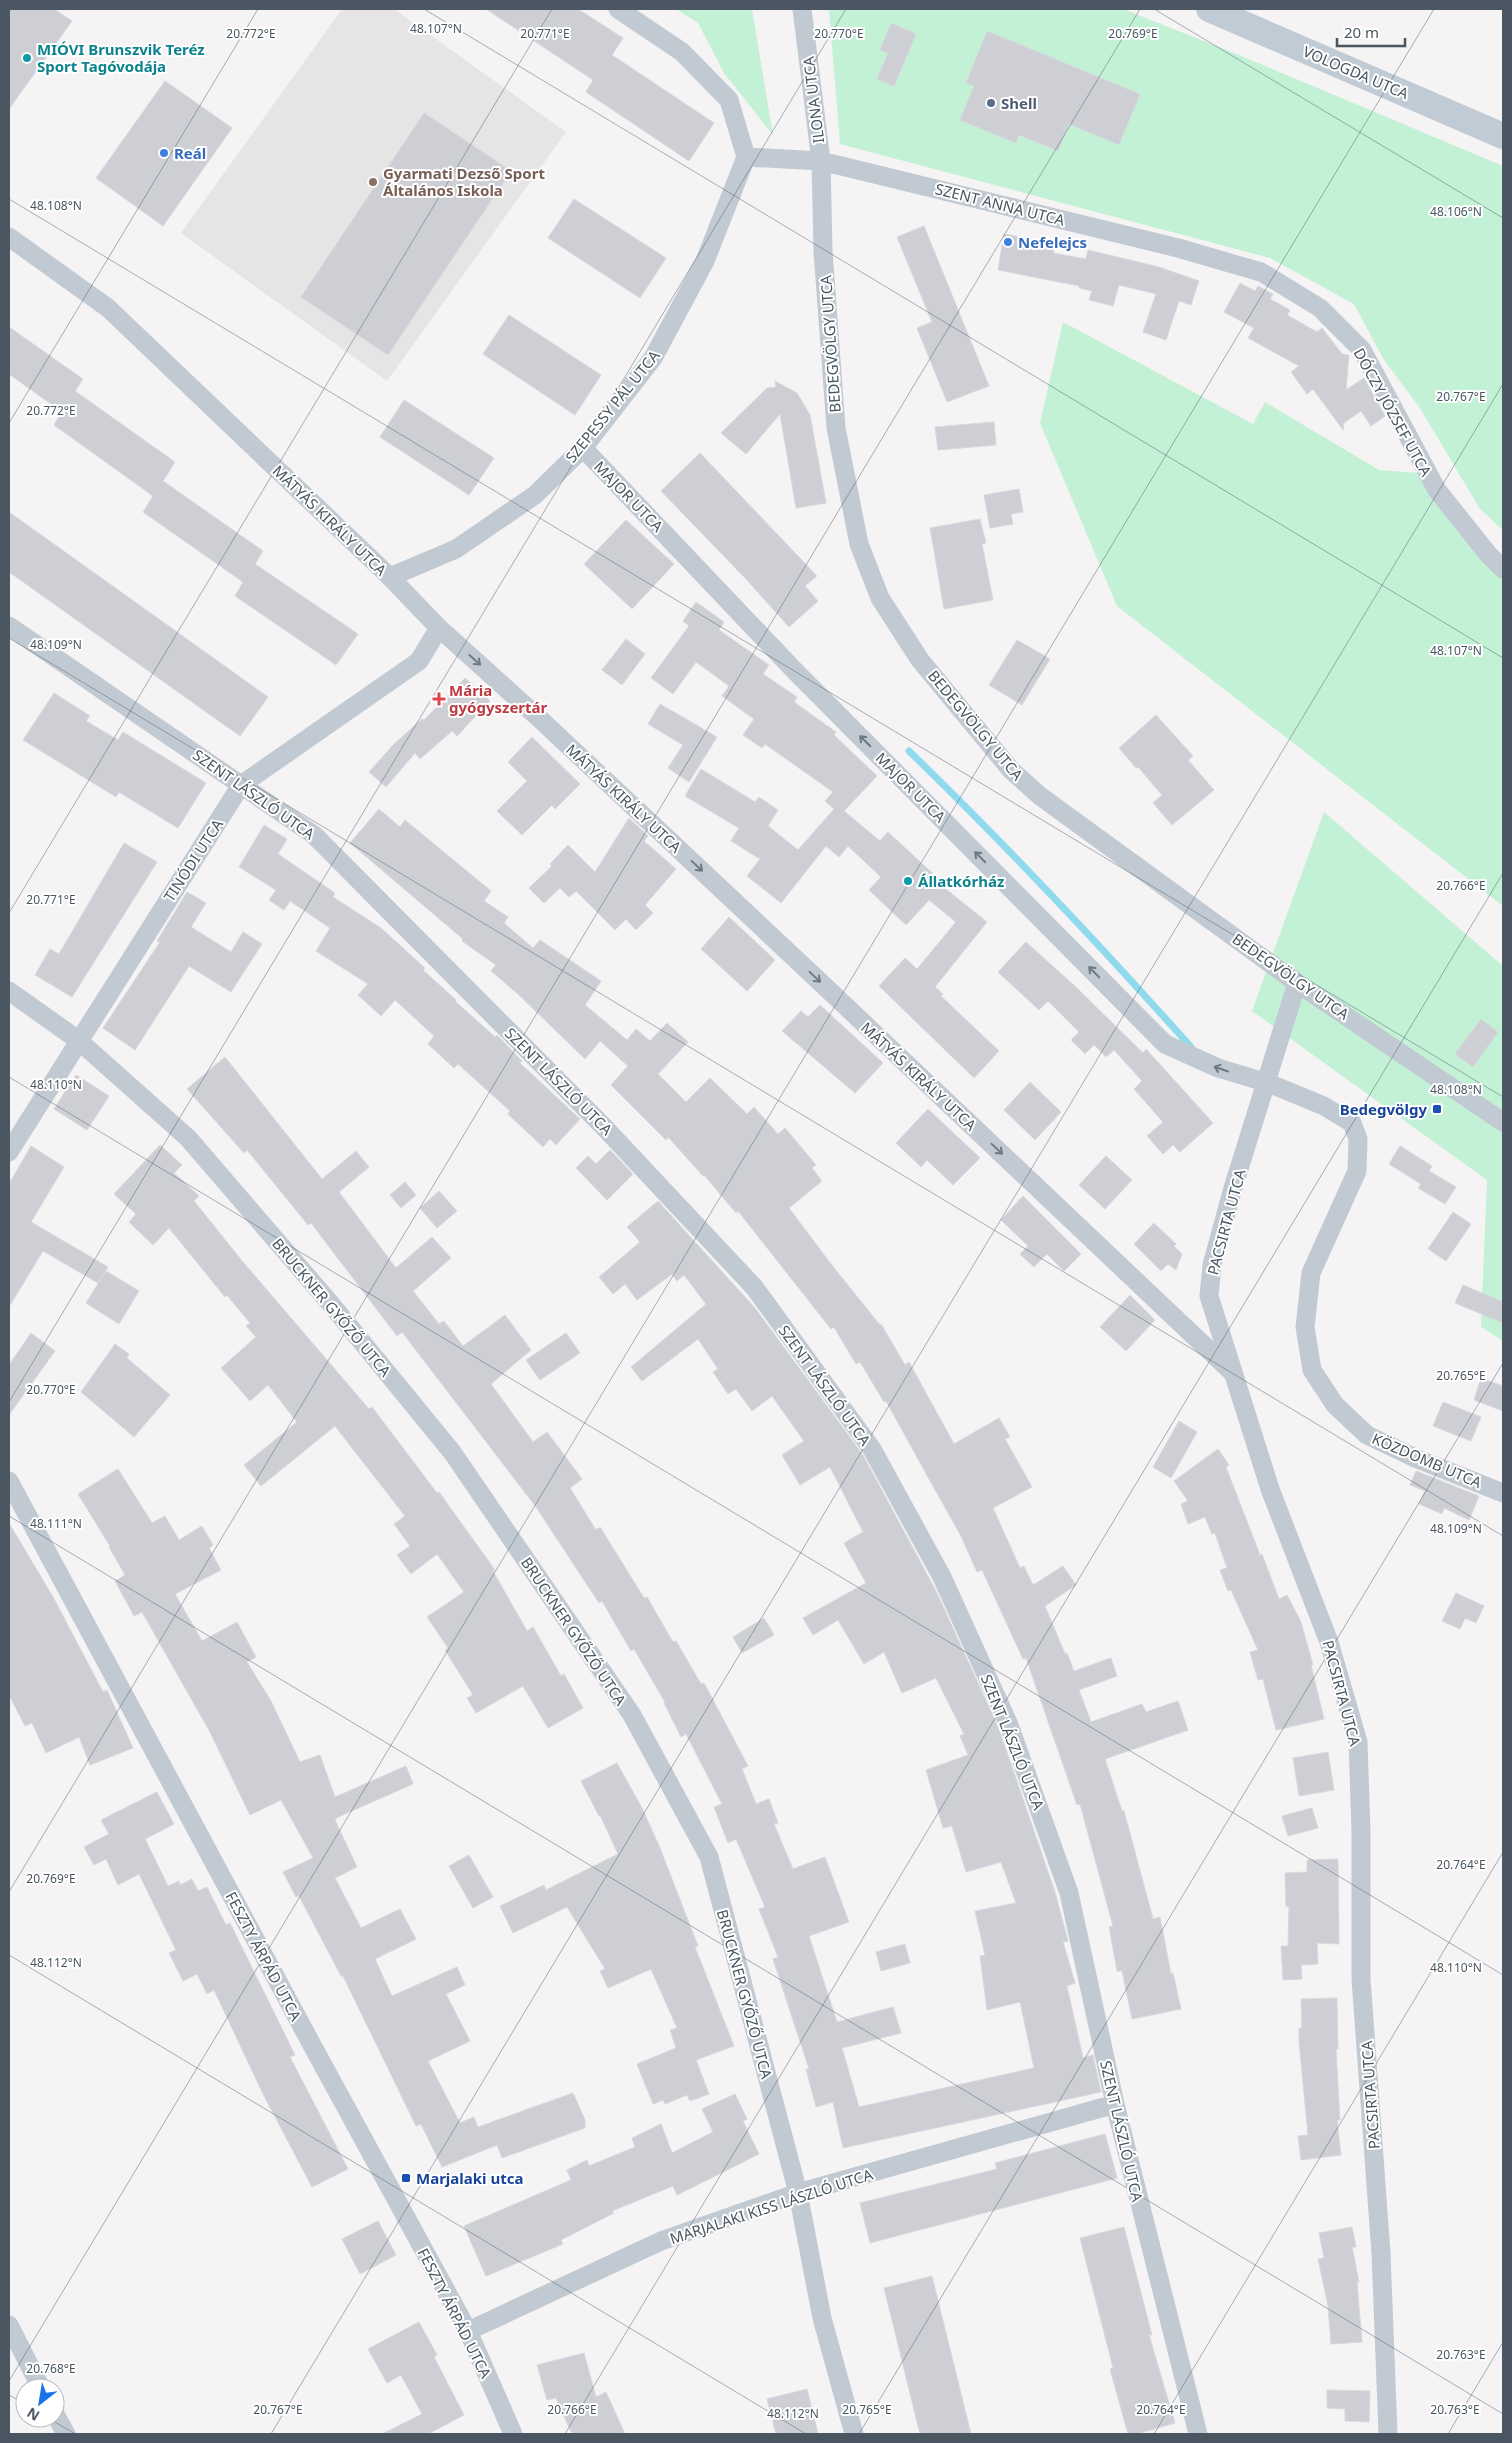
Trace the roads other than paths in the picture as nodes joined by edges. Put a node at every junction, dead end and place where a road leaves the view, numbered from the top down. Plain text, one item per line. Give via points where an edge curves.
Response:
1 (618, 9) edge
2 (802, 9) edge
3 (1209, 9) edge
4 (1503, 136) edge
5 (746, 157) junction
6 (821, 161) junction
7 (9, 236) edge
8 (1178, 248) joint
9 (583, 448) junction
10 (1503, 569) edge
11 (390, 577) junction
12 (9, 626) edge
13 (439, 628) junction
14 (241, 785) junction
15 (1297, 983) junction
16 (9, 991) edge
17 (78, 1040) junction
18 (1268, 1082) junction
19 (1503, 1122) edge
20 (9, 1152) edge
21 (1231, 1371) junction
22 (9, 1480) edge
23 (1503, 1493) edge
24 (1115, 2104) junction
25 (798, 2194) junction
26 (9, 2325) edge
27 (468, 2331) junction
28 (36, 2378) edge
29 (513, 2434) edge
30 (854, 2434) edge
31 (1198, 2434) edge
32 (1388, 2434) edge

1 - 5 street via 682,52 729,100
2 - 6 street, ILONA UTCA
3 - 4 street, VOLOGDA UTCA
5 - 6 street, SZENT ANNA UTCA
5 - 9 street, SZEPESSY PÁL UTCA via 705,261 653,358
6 - 8 street, SZENT ANNA UTCA
6 - 15 street, BEDEGVÖLGY UTCA via 823,251 836,428 859,544 880,598 920,660 1011,770 1040,796
7 - 11 street, MÁTYÁS KIRÁLY UTCA via 108,308
8 - 10 street, DÓCZY JÓZSEF UTCA via 1261,272 1320,308 1362,350 1437,490
9 - 11 street, SZEPESSY PÁL UTCA via 535,495 456,549
18 -> 9 street, MAJOR UTCA via 1218,1068 1164,1044 793,669
11 - 13 street, MÁTYÁS KIRÁLY UTCA
12 - 14 street, SZENT LÁSZLÓ UTCA
13 - 14 street, TINÓDI UTCA via 419,661
13 -> 21 street, MÁTYÁS KIRÁLY UTCA via 571,748
14 - 17 street, TINÓDI UTCA
14 - 24 street, SZENT LÁSZLÓ UTCA via 314,835 604,1127 754,1287 872,1449 942,1577 1009,1725 1069,1893
15 - 18 street, PACSIRTA UTCA
15 - 19 street, BEDEGVÖLGY UTCA
16 - 17 street, BRUCKNER GYŐZŐ UTCA
17 - 20 street, TINÓDI UTCA
17 - 25 street, BRUCKNER GYŐZŐ UTCA via 188,1138 452,1452 632,1716 709,1857
18 - 21 street, PACSIRTA UTCA via 1212,1265 1209,1296
18 - 23 street, KÖZDOMB UTCA via 1324,1106 1352,1123 1358,1139 1357,1171 1311,1273 1305,1328 1312,1370 1335,1405 1367,1435
21 - 32 street, PACSIRTA UTCA via 1270,1489 1329,1642 1358,1742 1362,1979 1381,2253
22 - 27 street, FESZTY ÁRPÁD UTCA
24 - 25 street, MARJALAKI KISS LÁSZLÓ UTCA
24 - 31 street, SZENT LÁSZLÓ UTCA
25 - 27 street, MARJALAKI KISS LÁSZLÓ UTCA via 661,2241
25 - 30 street, BRUCKNER GYŐZŐ UTCA via 822,2318
26 - 28 street
27 - 29 street, FESZTY ÁRPÁD UTCA

